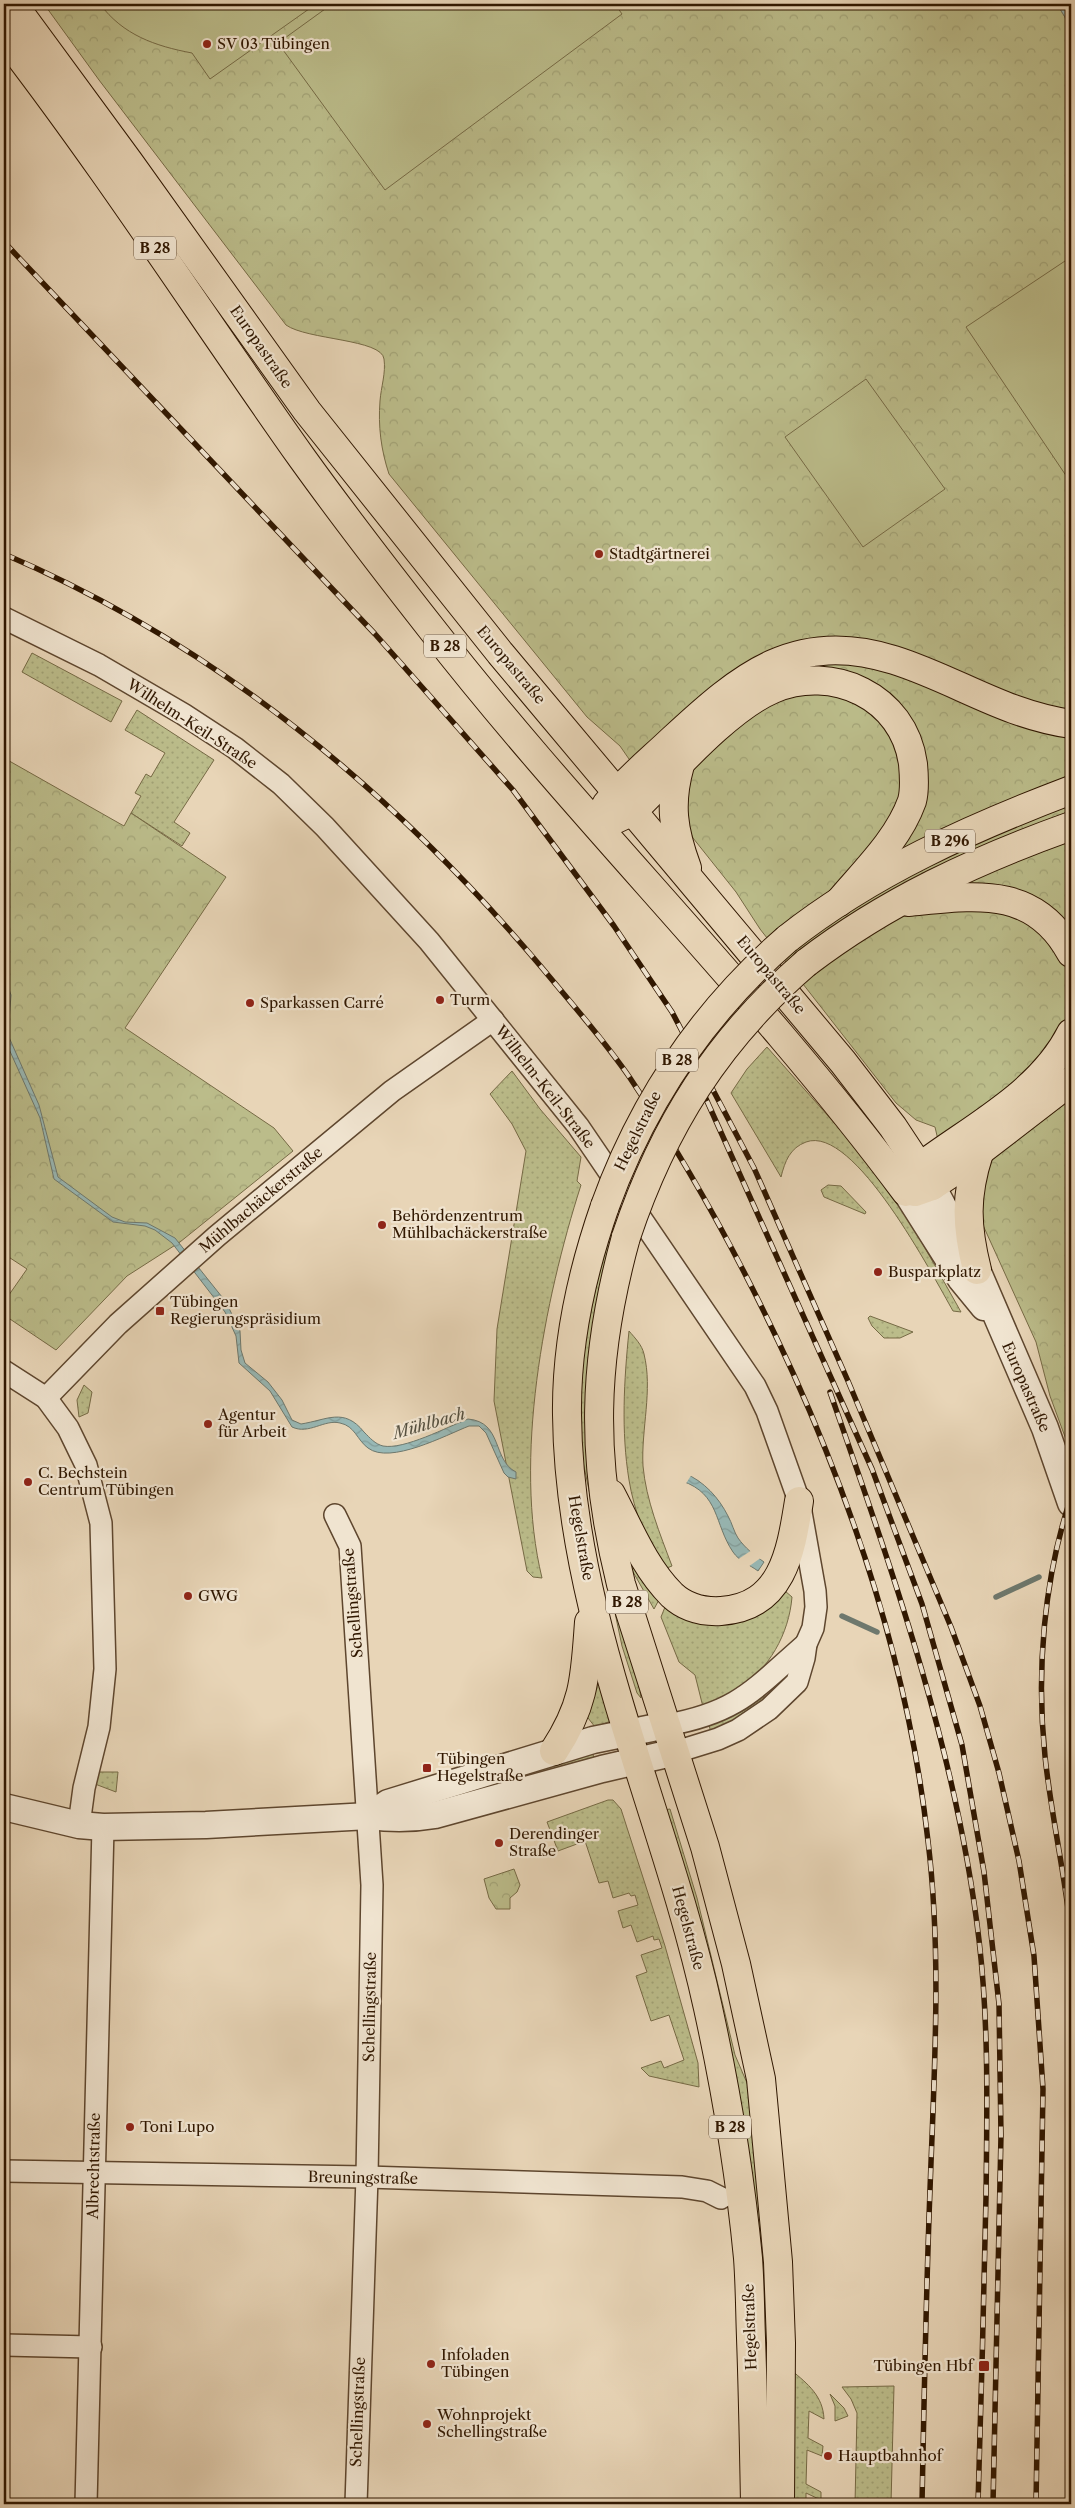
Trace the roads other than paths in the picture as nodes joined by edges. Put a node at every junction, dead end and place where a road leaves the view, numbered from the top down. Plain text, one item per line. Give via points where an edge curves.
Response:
1 (13, 4) edge
2 (4, 36) edge
3 (4, 618) edge
4 (1071, 724) edge
5 (680, 765) junction
6 (1071, 790) edge
7 (626, 802) junction
8 (595, 824) junction
9 (1071, 826) edge
10 (694, 883) junction
11 (839, 902) junction
12 (894, 904) junction
13 (1071, 953) edge
14 (493, 1020) junction
15 (1071, 1033) edge
16 (1071, 1081) edge
17 (979, 1153) junction
18 (927, 1176) junction
19 (906, 1192) junction
20 (977, 1270) junction
21 (1000, 1328) junction
22 (4, 1371) edge
23 (46, 1398) junction
24 (601, 1474) junction
25 (799, 1502) junction
26 (1071, 1503) edge
27 (335, 1515) dead end
28 (591, 1594) junction
29 (806, 1644) junction
30 (667, 1725) junction
31 (629, 1731) junction
32 (554, 1751) junction
33 (676, 1752) junction
34 (638, 1760) junction
35 (4, 1807) edge
36 (369, 1816) junction
37 (91, 1826) junction
38 (4, 2171) edge
39 (94, 2173) junction
40 (368, 2177) junction
41 (721, 2198) dead end
42 (4, 2345) edge
43 (91, 2347) junction
44 (86, 2504) edge
45 (356, 2504) edge
46 (755, 2504) edge
47 (780, 2504) edge

1 - 7 main road, Europastraße / B 28 via 307,411 500,653
2 - 8 main road, Europastraße / B 28 via 304,461 432,629
3 - 14 street, Wilhelm-Keil-Straße via 91,660 183,714 235,748 281,784 388,893
4 - 7 main road via 1004,708 881,656 854,651 822,651 794,656 763,667 734,685 689,724
5 - 7 main road
5 - 10 main road via 674,786 673,819 679,846
5 - 11 main road via 747,704 771,690 797,681 821,680 848,685 871,695 902,728 911,749 912,800 901,824 883,850
6 - 11 main road, Hegelstraße / B 296 via 913,858
7 - 8 main road via 609,822
7 - 10 main road, Europastraße / B 28
8 - 19 main road, Europastraße / B 28 via 782,1036 856,1125
9 - 12 main road, Hegelstraße / B 296 via 962,869
10 - 18 main road, Europastraße / B 28 via 844,1062
11 - 28 main road, Hegelstraße / B 28, bridge via 788,939 734,989 688,1044 648,1108 604,1206 578,1305 567,1400 575,1514
12 - 13 main road via 959,896 994,897 1018,903 1047,922
12 - 24 main road, Hegelstraße / B 28, bridge via 854,927 806,963 753,1013 695,1087 650,1170 626,1237 607,1312 598,1416
14 - 23 street, Mühlbachäckerstraße via 392,1091 198,1252 73,1368
14 - 25 street, Wilhelm-Keil-Straße via 578,1126 755,1386
15 - 18 main road via 1057,1059 1038,1079
16 - 17 main road
17 - 18 main road
17 - 20 main road via 968,1189 967,1208
18 - 19 main road via 924,1190
18 - 20 street, Europastraße
19 - 21 street, Europastraße via 961,1279
20 - 21 street, Europastraße
21 - 26 street, Europastraße via 1045,1428
22 - 23 street
23 - 37 street, Albrechtstraße via 68,1428 86,1466 101,1523 105,1669 99,1727 84,1788
24 - 25 main road via 655,1574 674,1596 690,1607 709,1612 734,1610 757,1601 770,1590 790,1550
24 - 30 main road, Hegelstraße / B 28 via 621,1584
25 - 29 street, Wilhelm-Keil-Straße via 816,1590 814,1621
27 - 36 street, Schellingstraße via 350,1546
28 - 31 main road, Hegelstraße / B 28
28 - 32 main road, B 28 via 583,1690 575,1715
29 - 30 street, Wilhelm-Keil-Straße via 758,1688 735,1704 700,1718
29 - 33 street, Wilhelm-Keil-Straße via 797,1682 770,1709 718,1740
30 - 31 street
30 - 33 main road, Hegelstraße / B 28
31 - 32 street
31 - 34 main road, Hegelstraße / B 28
32 - 36 street via 388,1803
33 - 34 street
33 - 47 main road, Hegelstraße / B 28 via 726,1922 761,2079 778,2262
34 - 36 street via 435,1815 395,1820
34 - 46 main road, Hegelstraße / B 28 via 694,1950 725,2092 748,2261
35 - 37 street
36 - 37 street via 206,1825
36 - 40 street, Schellingstraße via 372,1885
37 - 39 street, Albrechtstraße
38 - 39 street, Breuningstraße
39 - 40 street, Breuningstraße
39 - 43 street, Albrechtstraße
40 - 41 street, Breuningstraße via 682,2187 707,2191
40 - 45 street, Schellingstraße
42 - 43 street
43 - 44 street, Albrechtstraße

